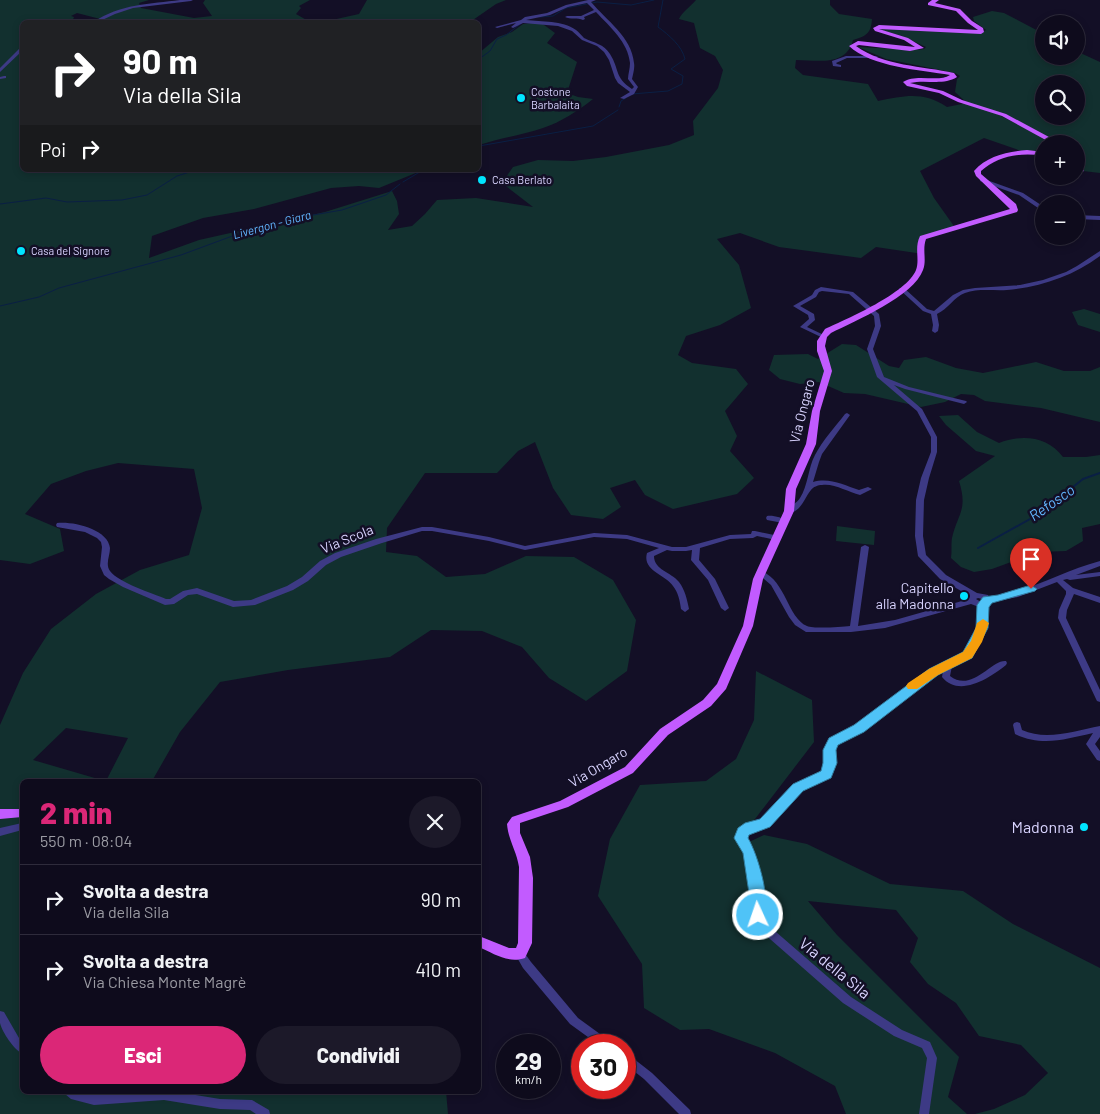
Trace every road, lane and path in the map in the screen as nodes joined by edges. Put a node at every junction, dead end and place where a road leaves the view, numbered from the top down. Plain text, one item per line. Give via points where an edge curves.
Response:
1 (191, 0) edge
2 (936, 0) edge
3 (591, 2) edge
4 (597, 10) junction
5 (567, 18) dead end
6 (100, 20) edge
7 (524, 21) junction
8 (497, 27) dead end
9 (514, 27) dead end
10 (20, 51) edge
11 (877, 57) junction
12 (839, 66) dead end
13 (0, 71) edge
14 (632, 91) junction
15 (622, 98) dead end
16 (1042, 135) edge
17 (1035, 153) edge
18 (982, 180) junction
19 (1035, 204) edge
20 (1085, 217) edge
21 (1100, 218) edge
22 (1100, 254) edge
23 (902, 289) junction
24 (873, 310) junction
25 (934, 313) junction
26 (935, 331) dead end
27 (823, 336) junction
28 (880, 377) junction
29 (964, 402) dead end
30 (847, 415) dead end
31 (807, 489) junction
32 (868, 489) dead end
33 (789, 511) junction
34 (770, 518) dead end
35 (783, 522) junction
36 (60, 525) dead end
37 (776, 538) junction
38 (696, 546) junction
39 (865, 547) dead end
40 (665, 548) junction
41 (1100, 563) edge
42 (761, 573) junction
43 (1100, 574) edge
44 (1059, 580) junction
45 (1070, 590) junction
46 (974, 598) junction
47 (1100, 600) edge
48 (985, 602) junction
49 (725, 608) dead end
50 (685, 610) dead end
51 (854, 628) junction
52 (1003, 663) dead end
53 (948, 664) junction
54 (1100, 699) edge
55 (1017, 725) dead end
56 (1100, 730) edge
57 (1100, 758) edge
58 (2, 813) edge
59 (20, 813) edge
60 (20, 827) edge
61 (0, 832) edge
62 (481, 941) edge
63 (520, 954) junction
64 (0, 1016) edge
65 (592, 1034) edge
66 (20, 1046) edge
67 (636, 1067) edge
68 (73, 1094) edge
69 (265, 1114) edge
70 (686, 1114) edge
71 (924, 1114) edge

1 - 6 street via 132,7
2 - 11 main road via 930,4 958,10 981,32 876,27 921,48 858,43 852,46
3 - 4 street
3 - 7 street
4 - 5 street via 582,18
4 - 14 street via 627,47 632,62 630,78 636,87
7 - 8 street
7 - 9 street
7 - 14 street via 573,29 583,40 605,49 615,77
10 - 13 street
11 - 12 street via 846,57 834,62
11 - 16 main road via 905,66 952,74 954,76 947,79 906,82 1004,115
14 - 15 street
17 - 18 main road via 992,160 977,171
18 - 19 street via 1014,191
18 - 23 main road via 1014,210 923,238 919,272
20 - 21 street
22 - 25 street via 1072,272 1036,283 963,292
23 - 24 main road
23 - 25 street via 925,310
24 - 27 main road
24 - 27 street via 851,293 817,291 796,306 811,314 812,320 803,327
24 - 28 street via 878,326 870,349
25 - 26 street
27 - 33 main road, Via Ongaro via 820,347 828,371 816,411 811,444 792,489
28 - 29 street via 906,388
28 - 46 street via 920,410 934,437 934,452 920,500 922,556
30 - 31 street via 819,454
31 - 32 street via 820,482 860,493
31 - 33 street via 801,504
33 - 35 main road, Via Ongaro
34 - 35 street
35 - 37 main road, Via Ongaro
36 - 40 street, Via Scola via 93,532 106,545 103,567 107,574 165,602 197,591 233,604 252,602 290,588 306,579 323,562 338,555 422,529 525,548 594,535 627,537
37 - 38 street, Via Scola via 757,533
37 - 42 main road, Via Ongaro
38 - 40 street, Via Scola
38 - 49 street via 694,559 711,579
39 - 51 street
40 - 50 street via 650,555 649,561 672,579 682,595
41 - 44 street
42 - 51 street via 771,578 789,614 806,629
42 - 63 main road, Via Ongaro via 748,626 729,673 707,703 671,726 629,770 564,804 516,820 513,824 523,854 526,878 525,943
43 - 44 street
44 - 45 street
44 - 48 street
45 - 47 street
45 - 54 street via 1062,618
46 - 48 street
46 - 51 street via 892,623
48 - 53 street, Via della Sila via 982,628 976,642 968,655
52 - 53 street via 990,674 959,684 946,677
53 - 71 street, Via della Sila via 913,685 859,728 834,742 829,750 830,763 826,774 798,788 770,820 746,829 741,836 750,853 760,906 758,915 764,928 847,1000 898,1032 926,1045 932,1058
55 - 56 street via 1018,732 1026,737 1048,738
56 - 57 street via 1090,744
58 - 59 main road
60 - 61 street
62 - 63 main road via 508,954
63 - 65 street via 574,1021
64 - 66 street
67 - 70 street
68 - 69 street via 94,1100 142,1095 172,1096 252,1106

